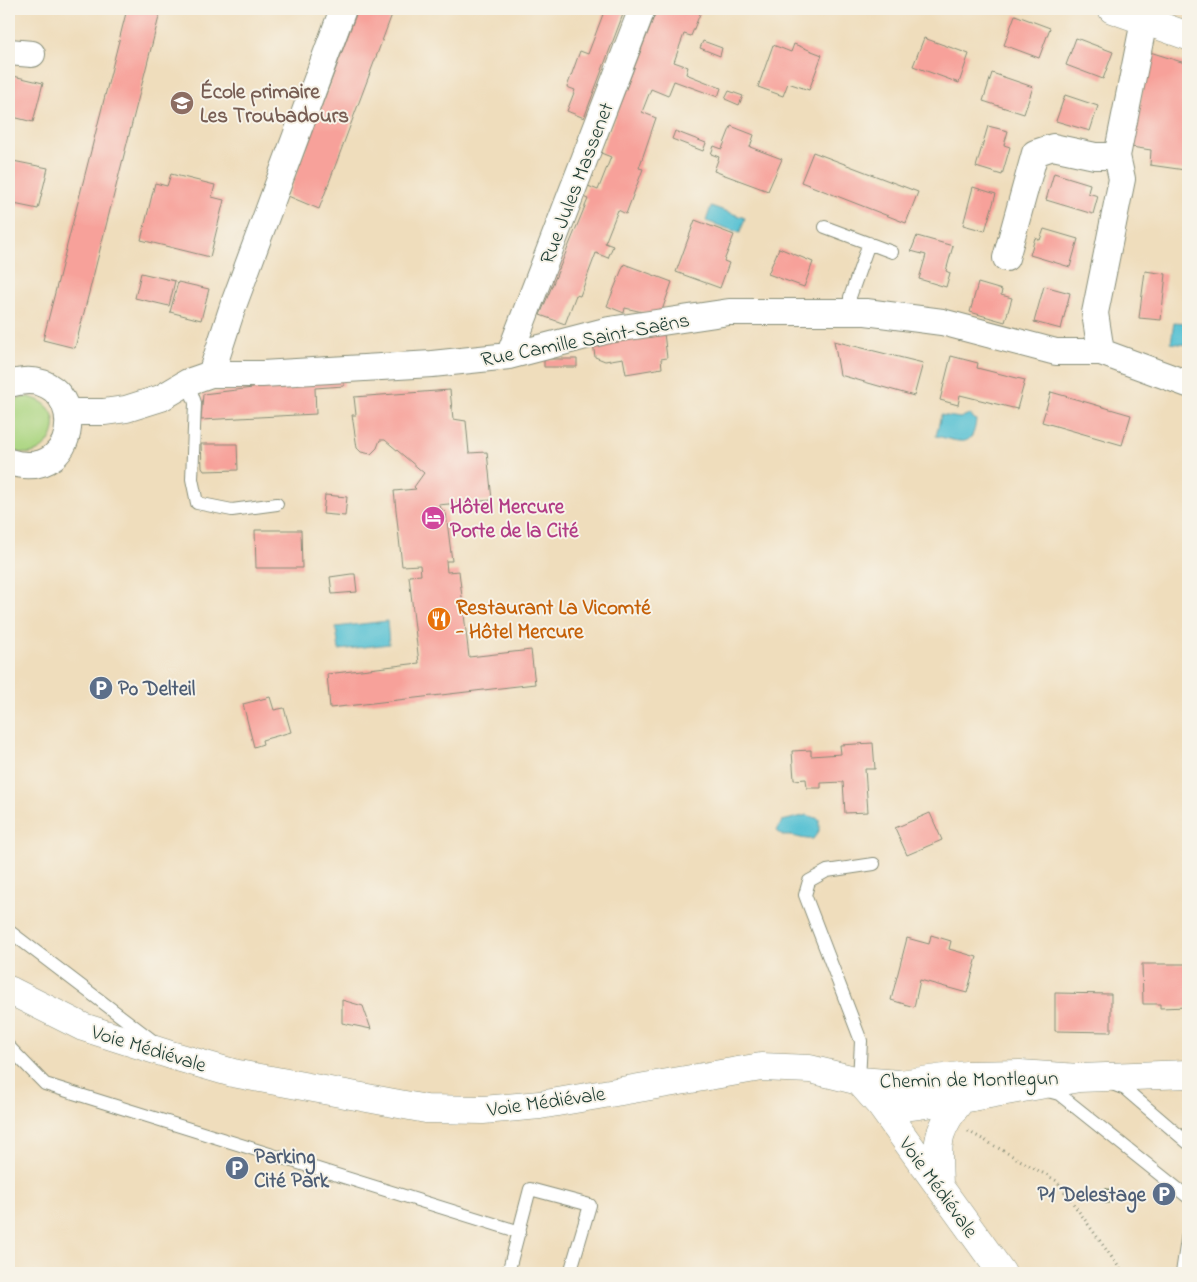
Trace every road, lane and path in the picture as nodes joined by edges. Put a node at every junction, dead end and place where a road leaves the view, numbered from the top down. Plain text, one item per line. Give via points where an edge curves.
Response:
1 (343, 9) edge
2 (642, 9) edge
3 (1112, 9) edge
4 (1144, 21) junction
5 (1188, 36) edge
6 (1117, 156) junction
7 (825, 227) dead end
8 (869, 243) junction
9 (892, 252) dead end
10 (1006, 258) dead end
11 (850, 312) junction
12 (1101, 352) junction
13 (509, 356) junction
14 (200, 378) junction
15 (9, 384) edge
16 (1188, 384) edge
17 (68, 412) junction
18 (9, 462) edge
19 (277, 504) dead end
20 (874, 864) dead end
21 (9, 931) edge
22 (9, 990) edge
23 (9, 1047) edge
24 (174, 1056) junction
25 (1188, 1074) edge
26 (1086, 1078) junction
27 (859, 1081) junction
28 (1030, 1086) junction
29 (881, 1106) junction
30 (954, 1109) junction
31 (1188, 1143) edge
32 (940, 1186) junction
33 (1188, 1197) edge
34 (520, 1232) junction
35 (1188, 1233) edge
36 (508, 1273) edge
37 (570, 1273) edge
38 (1002, 1273) edge
39 (1122, 1273) edge
40 (1182, 1273) edge

1 - 14 street via 233,306
2 - 13 street, Rue Jules Massenet
3 - 4 street
4 - 5 street
4 - 6 street
6 - 10 street via 1095,156 1053,147 1035,153
6 - 12 street via 1122,179 1095,313
7 - 8 lane
8 - 9 lane
8 - 11 lane via 850,297
11 - 12 street, Rue Camille Saint-Saëns via 942,322 1056,352
11 - 13 street, Rue Camille Saint-Saëns via 729,312 609,330
12 - 16 street, Rue Camille Saint-Saëns
13 - 14 street, Rue Camille Saint-Saëns via 432,364
14 - 17 street via 161,398 126,409
14 - 19 lane via 195,403 192,480 197,503 232,510
15 - 17 street via 32,380 45,384 55,391
17 - 18 street via 66,440 59,452 34,466
20 - 27 lane via 827,871 810,881 805,895 861,1041
21 - 24 lane
22 - 24 street, Voie Médiévale via 82,1027
23 - 34 lane via 45,1084
24 - 27 street, Voie Médiévale via 234,1073 436,1109 483,1110 540,1105 761,1067 810,1069
25 - 26 street, Chemin de Montlegun
26 - 27 street, Chemin de Montlegun via 1020,1074 967,1075 900,1084
26 - 28 street, Chemin de Montlegun
26 - 31 lane via 1124,1089
27 - 29 street, Voie Médiévale
28 - 30 street, Chemin de Montlegun
28 - 33 lane via 1059,1094
29 - 30 street, Chemin de Montlegun
29 - 32 street, Voie Médiévale
30 - 32 street, Chemin de Montlegun via 938,1140
30 - 39 path via 1057,1181
32 - 38 street, Voie Médiévale
34 - 36 lane
34 - 37 lane via 530,1189 590,1205
35 - 40 lane

